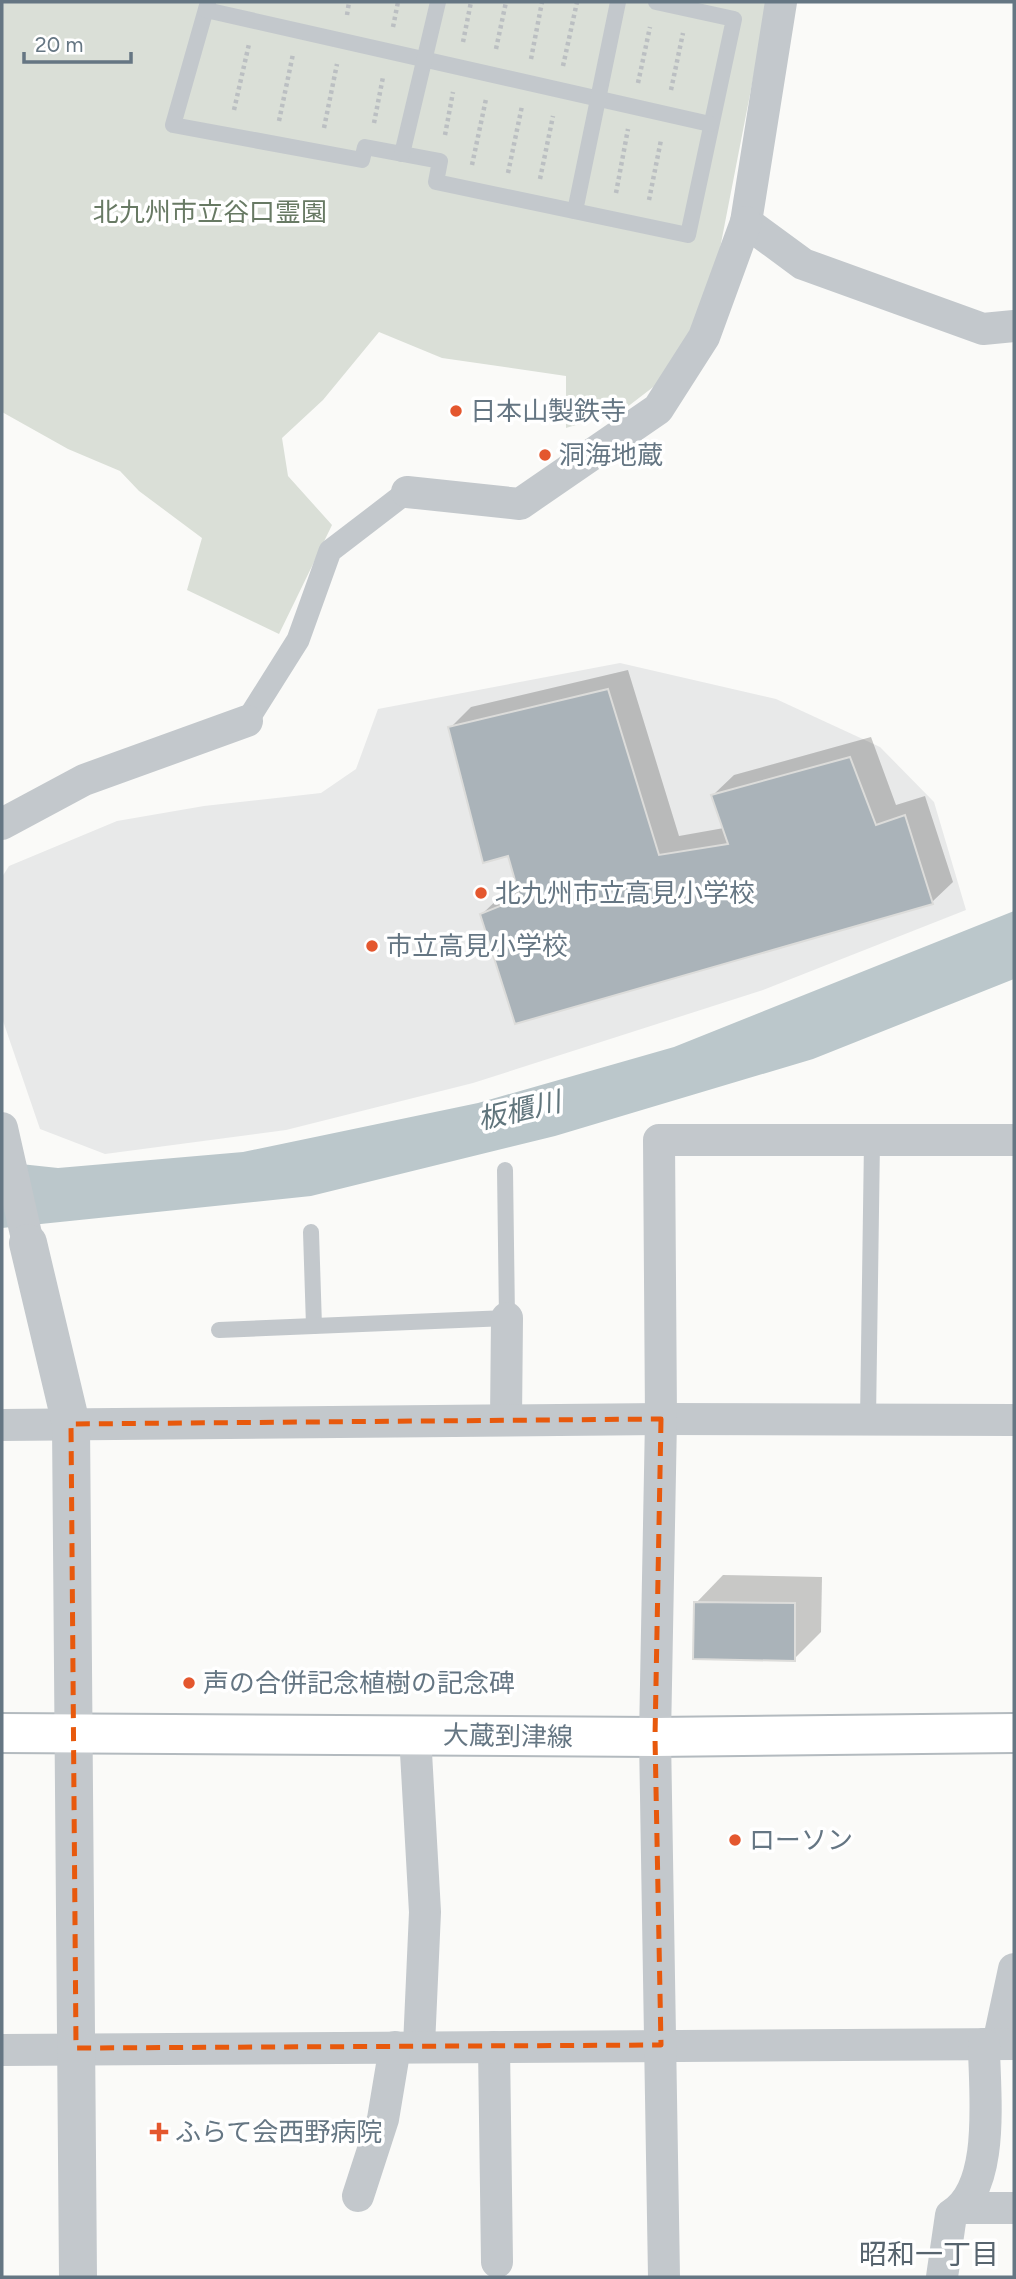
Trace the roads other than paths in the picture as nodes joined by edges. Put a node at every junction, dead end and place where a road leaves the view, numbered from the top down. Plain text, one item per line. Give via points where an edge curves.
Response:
1 (438, 2) edge
2 (618, 2) edge
3 (656, 2) edge
4 (781, 2) edge
5 (207, 6) edge
6 (424, 60) junction
7 (598, 99) junction
8 (710, 124) junction
9 (402, 154) junction
10 (575, 211) junction
11 (746, 222) junction
12 (1014, 326) edge
13 (407, 492) joint
14 (247, 721) joint
15 (2, 824) edge
16 (2, 1128) edge
17 (872, 1140) junction
18 (1014, 1140) edge
19 (505, 1170) dead end
20 (312, 1232) dead end
21 (28, 1243) joint
22 (507, 1318) junction
23 (314, 1326) junction
24 (219, 1330) dead end
25 (661, 1419) junction
26 (506, 1420) junction
27 (868, 1420) junction
28 (1014, 1420) edge
29 (71, 1424) junction
30 (2, 1425) edge
31 (75, 1731) junction
32 (2, 1733) edge
33 (1014, 1733) edge
34 (415, 1735) junction
35 (654, 1737) junction
36 (1014, 1969) edge
37 (999, 2044) edge
38 (661, 2045) junction
39 (494, 2046) junction
40 (407, 2047) junction
41 (76, 2049) junction
42 (2, 2050) edge
43 (358, 2196) dead end
44 (962, 2208) junction
45 (1014, 2208) edge
46 (498, 2262) dead end
47 (78, 2277) edge
48 (663, 2277) edge
49 (942, 2277) edge

1 - 6 lane
2 - 7 lane
3 - 8 lane via 734,19
4 - 11 street
5 - 6 lane
5 - 9 lane via 173,125 362,160 365,147
6 - 7 lane
6 - 9 lane
7 - 8 lane
7 - 10 lane
8 - 10 lane via 688,235
9 - 10 lane via 440,161 436,182
11 - 12 street via 803,264 983,329
11 - 13 street via 704,337 658,409 520,504
13 - 14 street via 330,551 298,640
14 - 15 street via 84,780
16 - 21 street
17 - 18 street
17 - 25 street via 659,1140
17 - 27 lane
19 - 22 lane
20 - 23 lane
21 - 29 street
22 - 23 lane
22 - 26 street
23 - 24 lane
25 - 26 street
25 - 27 street
25 - 35 street
26 - 29 street
27 - 28 street
29 - 30 street
29 - 31 street
31 - 32 main road, 大蔵到津線
31 - 34 main road, 大蔵到津線
31 - 41 street
33 - 35 main road, 大蔵到津線
34 - 35 main road, 大蔵到津線
34 - 40 street via 425,1912
35 - 38 street
36 - 37 street
37 - 38 street
37 - 44 street via 983,2167
38 - 39 street
38 - 48 street
39 - 40 street
39 - 46 street
40 - 41 street
40 - 43 street
41 - 42 street
41 - 47 street
44 - 45 street
44 - 49 street via 951,2215

